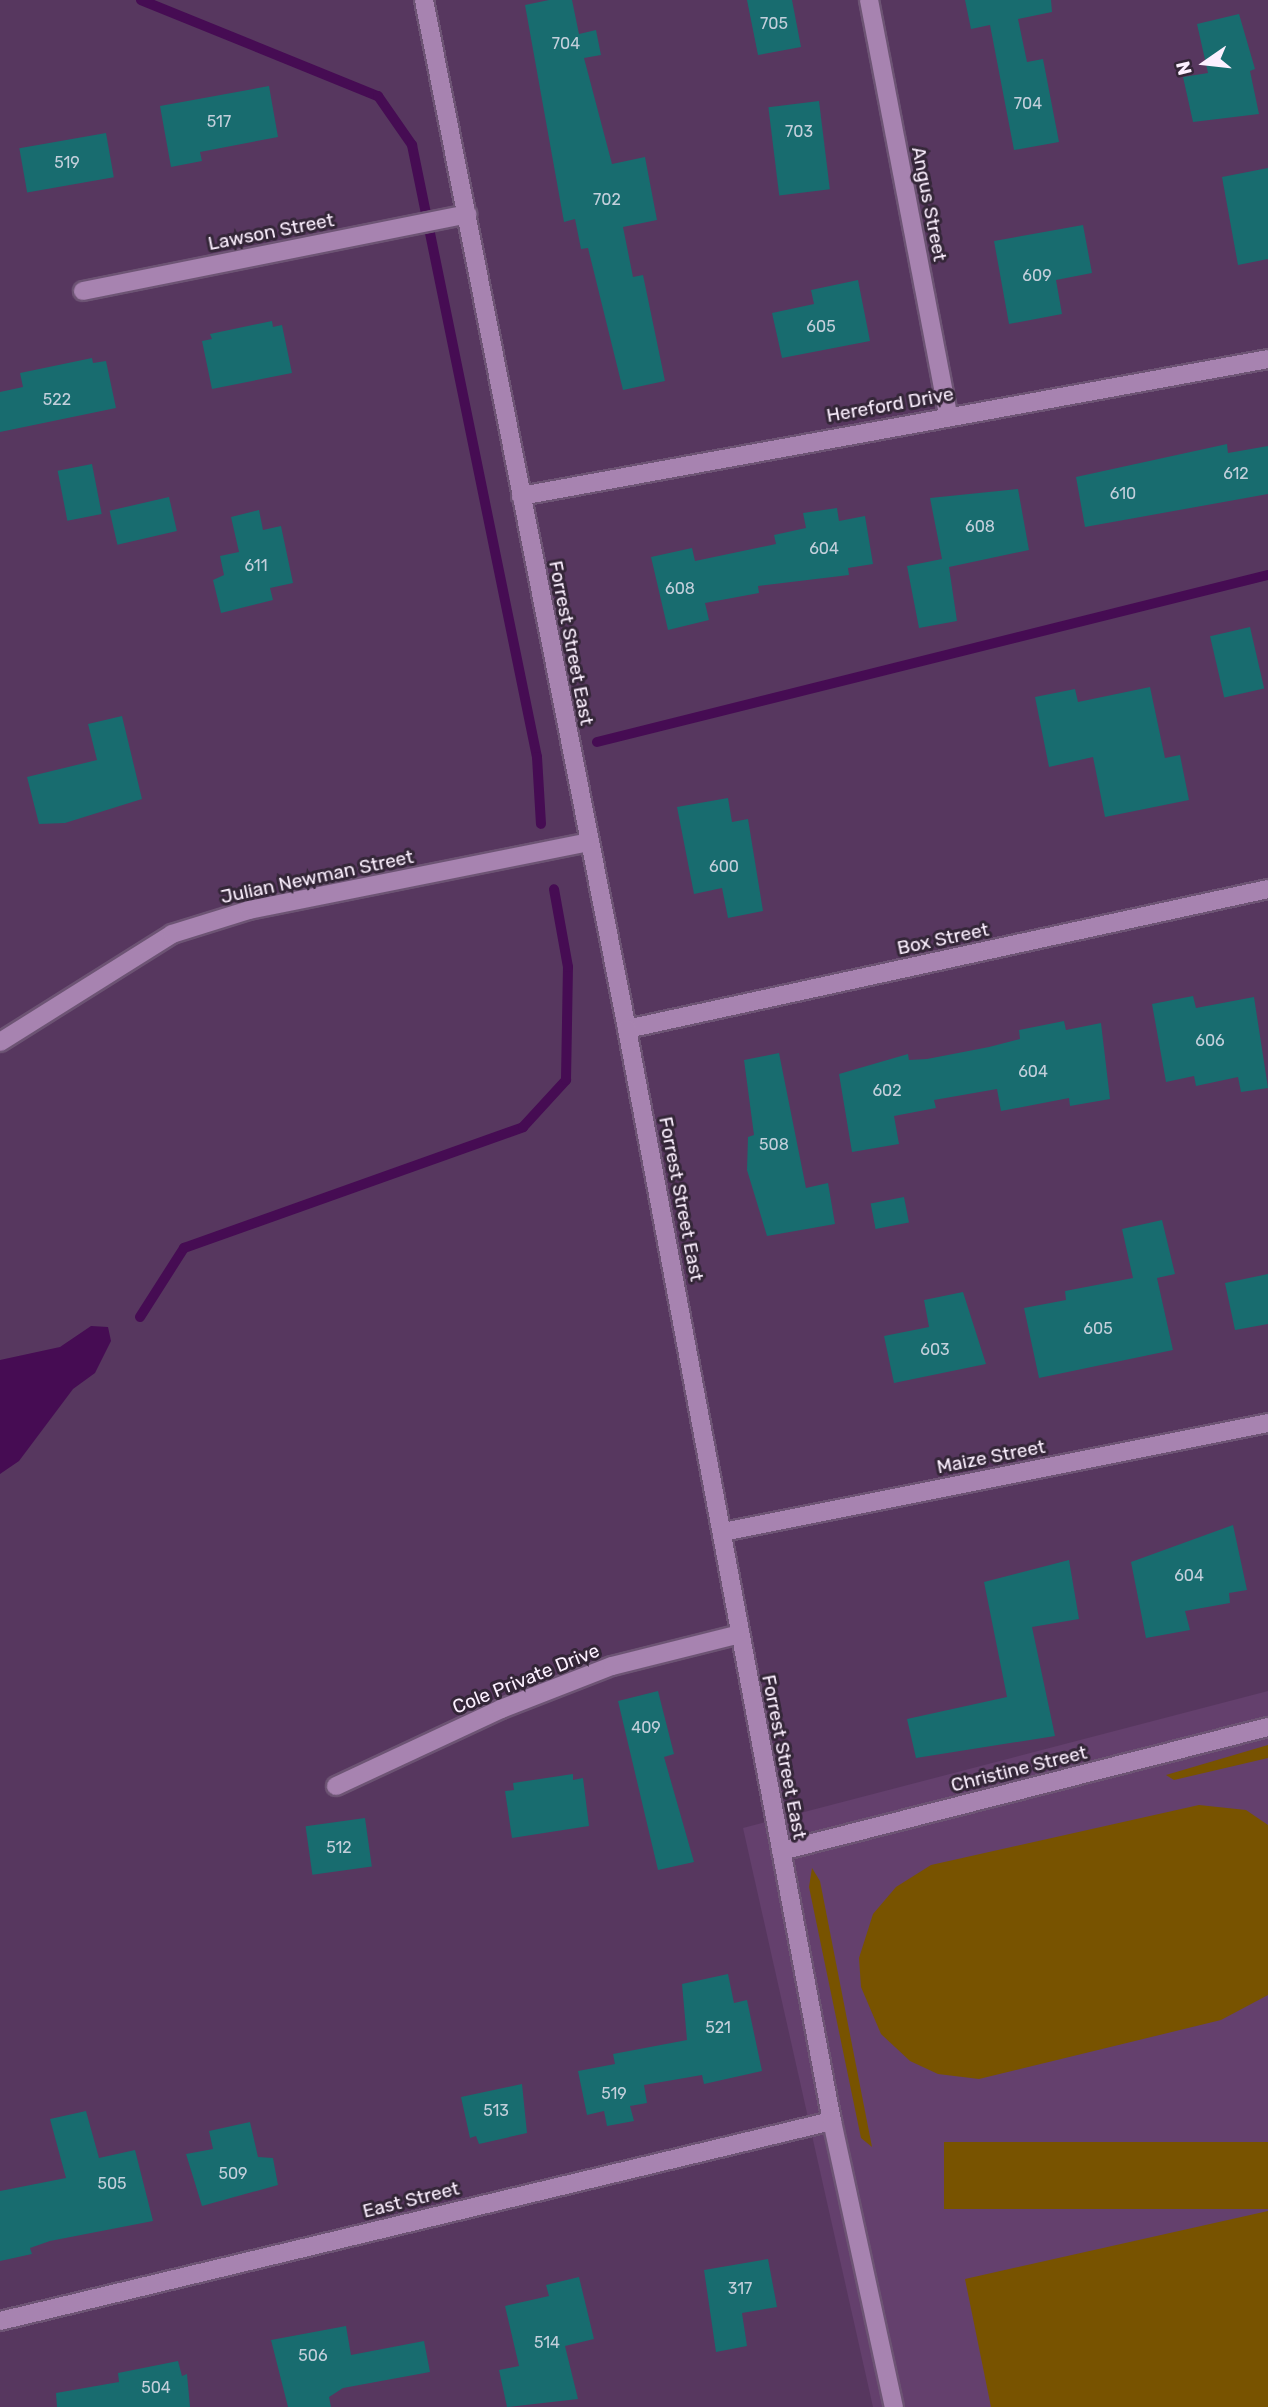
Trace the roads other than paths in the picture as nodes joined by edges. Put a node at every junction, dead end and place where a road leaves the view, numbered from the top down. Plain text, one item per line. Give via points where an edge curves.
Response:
1 (424, 0) edge
2 (869, 0) edge
3 (467, 214) junction
4 (83, 291) dead end
5 (1268, 359) edge
6 (948, 415) junction
7 (521, 496) junction
8 (589, 842) junction
9 (1268, 889) edge
10 (627, 1029) junction
11 (0, 1042) edge
12 (1268, 1423) edge
13 (723, 1532) junction
14 (740, 1634) junction
15 (1268, 1727) edge
16 (336, 1786) dead end
17 (781, 1851) junction
18 (832, 2121) junction
19 (0, 2321) edge
20 (894, 2407) edge

1 - 3 street, Forrest Street East
2 - 6 street, Angus Street
3 - 4 street, Lawson Street
3 - 7 street, Forrest Street East
5 - 6 street, Hereford Drive
6 - 7 street, Hereford Drive
7 - 8 street, Forrest Street East
8 - 10 street, Forrest Street East
8 - 11 street, Julian Newman Street via 249,910 172,934
9 - 10 street, Box Street
10 - 13 street, Forrest Street East
12 - 13 street, Maize Street
13 - 14 street, Forrest Street East
14 - 16 street, Cole Private Drive via 612,1666 501,1709
14 - 17 street, Forrest Street East
15 - 17 street, Christine Street
17 - 18 street, Forrest Street East
18 - 19 street, East Street
18 - 20 street, Forrest Street East

